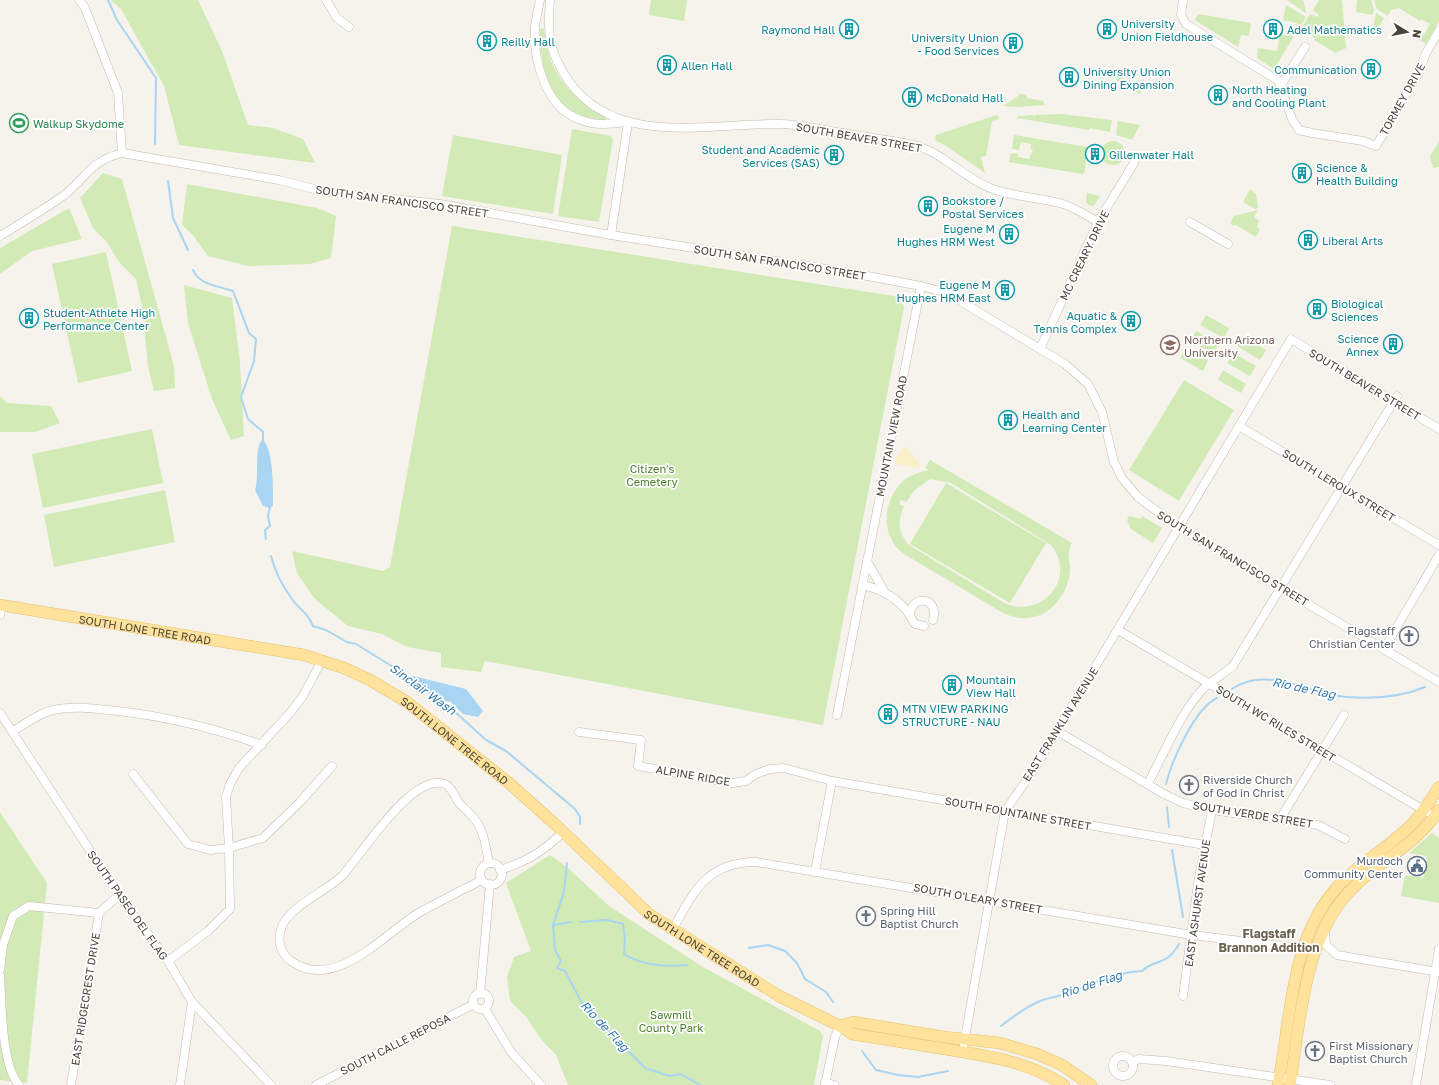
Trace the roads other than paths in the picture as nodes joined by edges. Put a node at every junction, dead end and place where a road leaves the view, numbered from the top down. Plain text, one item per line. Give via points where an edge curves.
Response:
1 (79, 0) edge
2 (326, 0) edge
3 (540, 0) edge
4 (550, 0) edge
5 (1183, 0) edge
6 (348, 27) dead end
7 (1439, 31) edge
8 (1305, 47) dead end
9 (1281, 85) junction
10 (628, 122) junction
11 (122, 153) junction
12 (1134, 164) dead end
13 (1098, 222) junction
14 (1190, 222) dead end
15 (611, 235) junction
16 (0, 236) edge
17 (1228, 244) dead end
18 (921, 286) junction
19 (1291, 339) joint
20 (1040, 349) junction
21 (1395, 399) junction
22 (1239, 426) junction
23 (1439, 429) edge
24 (1341, 486) junction
25 (1178, 527) junction
26 (1439, 545) edge
27 (1439, 555) edge
28 (867, 561) junction
29 (862, 585) junction
30 (1281, 587) junction
31 (884, 591) junction
32 (916, 602) junction
33 (903, 604) junction
34 (1, 608) edge
35 (910, 616) junction
36 (933, 620) dead end
37 (924, 626) dead end
38 (1118, 630) junction
39 (1384, 649) junction
40 (322, 660) junction
41 (1439, 682) edge
42 (1209, 684) junction
43 (0, 713) edge
44 (837, 715) dead end
45 (1344, 715) dead end
46 (1057, 730) junction
47 (13, 731) junction
48 (579, 732) dead end
49 (262, 745) junction
50 (1322, 750) junction
51 (332, 766) dead end
52 (133, 774) dead end
53 (832, 781) junction
54 (1148, 783) junction
55 (1439, 787) edge
56 (1212, 810) junction
57 (1424, 810) junction
58 (1005, 811) junction
59 (1437, 813) edge
60 (1280, 819) junction
61 (563, 832) junction
62 (1345, 839) dead end
63 (1205, 845) junction
64 (229, 848) junction
65 (489, 863) junction
66 (500, 870) junction
67 (815, 871) junction
68 (481, 879) junction
69 (490, 884) junction
70 (119, 895) junction
71 (989, 900) junction
72 (99, 914) junction
73 (1326, 924) junction
74 (673, 929) junction
75 (1192, 935) junction
76 (1303, 948) junction
77 (1315, 950) junction
78 (1439, 950) edge
79 (168, 961) junction
80 (0, 970) edge
81 (1437, 972) edge
82 (0, 976) edge
83 (480, 994) junction
84 (1183, 996) dead end
85 (192, 1002) junction
86 (474, 1004) junction
87 (485, 1009) junction
88 (840, 1026) junction
89 (965, 1039) junction
90 (963, 1052) junction
91 (1132, 1062) dead end
92 (1285, 1082) edge
93 (825, 1084) edge
94 (19, 1085) edge
95 (71, 1085) edge
96 (180, 1085) edge
97 (271, 1085) edge
98 (316, 1085) edge
99 (541, 1085) edge
100 (834, 1085) edge
101 (1064, 1085) edge
102 (1090, 1085) edge
103 (1330, 1085) edge
104 (1416, 1085) edge

1 - 11 street via 86,8 116,86
2 - 6 street via 337,18
3 - 10 street via 535,28 537,57 545,86 558,104 570,115 581,120 605,125
4 - 10 street via 550,44 562,71 574,89 589,102
5 - 9 street via 1181,14 1186,24 1271,76
7 - 9 street, TORMEY DRIVE via 1426,53 1419,72 1376,146 1363,141 1299,130 1292,119
8 - 9 street
10 - 13 street, SOUTH BEAVER STREET via 682,128 790,125 914,145 938,154 986,186 1064,205
10 - 15 street
11 - 15 street, SOUTH SAN FRANCISCO STREET via 279,180 326,192 440,204
11 - 16 street, SOUTH SAN FRANCISCO STREET via 106,157 90,168 64,195
12 - 13 street, MC CREARY DRIVE
13 - 20 street, MC CREARY DRIVE
14 - 17 street
15 - 18 street, SOUTH SAN FRANCISCO STREET
18 - 20 street, SOUTH SAN FRANCISCO STREET via 947,293
18 - 28 street, MOUNTAIN VIEW ROAD
19 - 21 street, SOUTH BEAVER STREET
19 - 22 street, EAST FRANKLIN AVENUE
20 - 25 street, SOUTH SAN FRANCISCO STREET via 1065,364 1088,384 1102,412 1114,462 1122,478 1138,497
21 - 23 street, SOUTH BEAVER STREET
21 - 24 street
22 - 24 street, SOUTH LEROUX STREET
22 - 25 street, EAST FRANKLIN AVENUE
24 - 26 street, SOUTH LEROUX STREET
24 - 30 street
25 - 30 street, SOUTH SAN FRANCISCO STREET
25 - 38 street, EAST FRANKLIN AVENUE
27 - 39 street
28 - 29 street, MOUNTAIN VIEW ROAD
28 - 31 street
29 - 31 street
29 - 44 street, MOUNTAIN VIEW ROAD
30 - 39 street, SOUTH SAN FRANCISCO STREET
30 - 42 street via 1233,666
31 - 33 street
32 - 33 street
32 - 35 street via 911,607
32 - 36 street via 925,601 932,605 935,613
33 - 35 street
34 - 40 main road, SOUTH LONE TREE ROAD via 304,655
35 - 37 street via 915,624
38 - 42 street, SOUTH WC RILES STREET
38 - 46 street, EAST FRANKLIN AVENUE
39 - 41 street, SOUTH SAN FRANCISCO STREET
40 - 49 street via 303,696
40 - 61 main road, SOUTH LONE TREE ROAD via 370,680 407,702 509,783
42 - 50 street, SOUTH WC RILES STREET
42 - 54 street via 1187,710
43 - 47 street, SOUTH PASEO DEL FLAG
45 - 50 street
46 - 54 street, SOUTH VERDE STREET
46 - 58 street, EAST FRANKLIN AVENUE
47 - 49 street via 52,710 92,708 180,720
47 - 70 street, SOUTH PASEO DEL FLAG
48 - 53 street, ALPINE RIDGE via 641,740 638,766 733,783 746,781 770,768 784,768
49 - 64 street via 239,768 230,784 226,797
50 - 57 street, SOUTH WC RILES STREET
50 - 60 street
51 - 64 street via 263,838
52 - 64 street via 188,844 210,850
53 - 58 street, SOUTH FOUNTAINE STREET
53 - 67 street
54 - 56 street, SOUTH VERDE STREET via 1183,803
55 - 57 main road
56 - 60 street, SOUTH VERDE STREET
56 - 63 street, EAST ASHURST AVENUE
57 - 59 street, SOUTH WC RILES STREET
57 - 76 main road via 1400,835 1358,866 1338,886 1322,907
58 - 63 street, SOUTH FOUNTAINE STREET
58 - 71 street, EAST FRANKLIN AVENUE
59 - 73 main road via 1423,831 1351,889
60 - 62 street, SOUTH VERDE STREET via 1318,825
61 - 66 street via 546,849 532,858
61 - 74 main road, SOUTH LONE TREE ROAD via 649,914
63 - 75 street, EAST ASHURST AVENUE
64 - 79 street via 230,909 208,931
65 - 66 street via 498,865
65 - 68 street via 482,868
65 - 68 street via 483,834 476,821 449,787 434,783 416,792 397,809 370,838 338,880 290,913 280,930 280,945 288,959 304,967 321,970 338,967 357,958 420,913
66 - 69 street via 498,882
67 - 71 street, SOUTH O'LEARY STREET
67 - 74 street, SOUTH O'LEARY STREET via 756,862 727,865 712,873 696,891
68 - 69 street
69 - 83 street
70 - 72 street
70 - 79 street, SOUTH PASEO DEL FLAG
71 - 75 street, SOUTH O'LEARY STREET
71 - 89 street, EAST FRANKLIN AVENUE
72 - 80 street via 29,906 14,916 3,945
72 - 95 street, EAST RIDGECREST DRIVE
73 - 77 main road
73 - 81 street via 1326,944 1337,954
74 - 88 main road, SOUTH LONE TREE ROAD via 779,996
75 - 76 street, SOUTH O'LEARY STREET
75 - 84 street, EAST ASHURST AVENUE
76 - 77 street, SOUTH O'LEARY STREET
76 - 92 main road via 1295,982
77 - 92 main road
78 - 81 street
79 - 85 street, SOUTH PASEO DEL FLAG
81 - 104 street
82 - 94 street via 6,1050 13,1079
83 - 86 street via 474,998
83 - 87 street via 486,996 489,1001
85 - 96 street
85 - 97 street, SOUTH PASEO DEL FLAG
86 - 87 street
86 - 98 street, SOUTH CALLE REPOSA
87 - 99 street via 511,1052
88 - 89 main road via 853,1022
88 - 90 main road, SOUTH LONE TREE ROAD via 852,1034
88 - 93 street via 835,1037
89 - 90 street, EAST FRANKLIN AVENUE
89 - 102 main road via 1000,1043 1037,1054 1062,1065
90 - 101 main road, SOUTH LONE TREE ROAD via 1021,1063
91 - 92 street via 1138,1059 1166,1061
92 - 103 street
93 - 100 street

